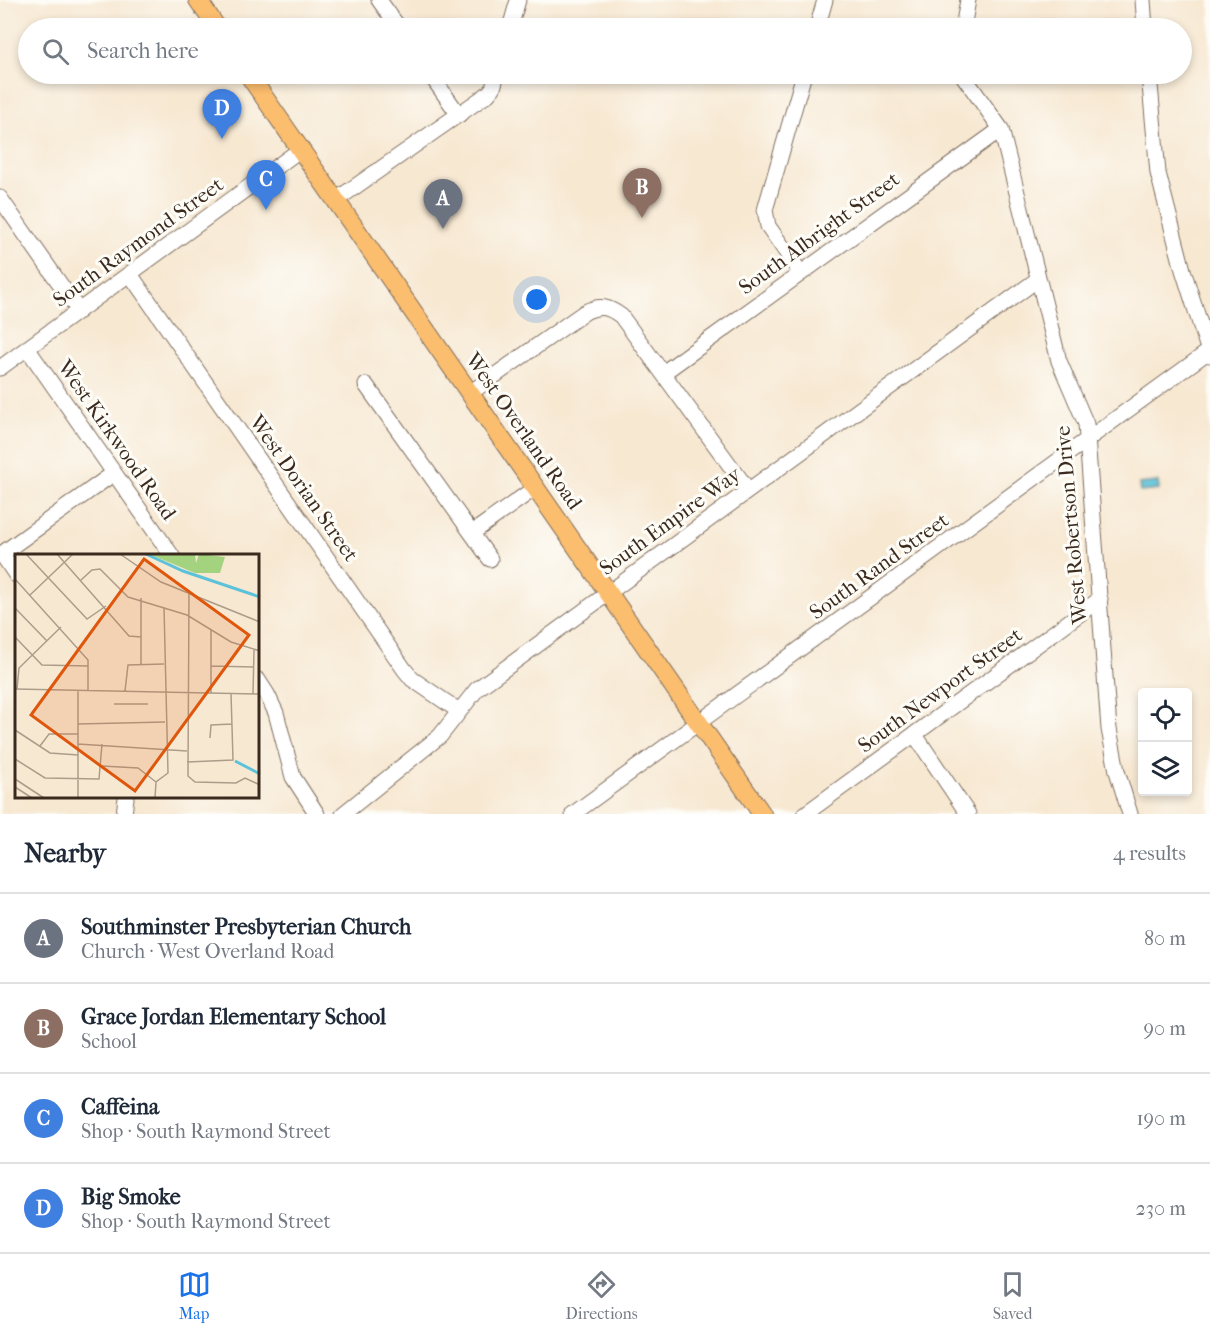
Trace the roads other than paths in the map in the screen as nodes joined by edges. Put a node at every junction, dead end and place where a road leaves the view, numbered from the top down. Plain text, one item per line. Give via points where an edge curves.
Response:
1 (198, 0) edge
2 (379, 0) edge
3 (518, 0) edge
4 (825, 0) edge
5 (969, 0) edge
6 (1143, 0) edge
7 (210, 18) edge
8 (392, 18) edge
9 (513, 18) edge
10 (820, 18) edge
11 (965, 18) edge
12 (1144, 18) edge
13 (255, 84) edge
14 (437, 84) edge
15 (494, 84) edge
16 (801, 84) edge
17 (969, 84) edge
18 (1150, 84) edge
19 (459, 115) junction
20 (1001, 129) junction
21 (301, 149) junction
22 (0, 198) edge
23 (336, 200) junction
24 (800, 272) junction
25 (130, 274) junction
26 (1038, 279) junction
27 (79, 311) junction
28 (27, 348) junction
29 (1209, 353) edge
30 (0, 368) edge
31 (663, 373) junction
32 (366, 385) dead end
33 (470, 393) junction
34 (1088, 440) junction
35 (114, 473) junction
36 (535, 488) junction
37 (748, 490) junction
38 (472, 533) junction
39 (171, 554) edge
40 (1, 555) edge
41 (490, 559) dead end
42 (15, 574) edge
43 (607, 592) junction
44 (1100, 599) junction
45 (260, 683) edge
46 (459, 711) junction
47 (699, 723) junction
48 (915, 735) junction
49 (126, 799) edge
50 (124, 814) edge
51 (317, 814) edge
52 (343, 814) edge
53 (573, 814) edge
54 (762, 814) edge
55 (805, 814) edge
56 (968, 814) edge
57 (1130, 814) edge

1 - 7 main road
2 - 8 street
3 - 9 street
4 - 10 street
5 - 11 street
6 - 12 street
13 - 21 main road, West Overland Road
14 - 19 street
15 - 19 street via 488,94
16 - 24 street via 765,210 768,226
17 - 20 street, West Robertson Drive
18 - 29 street via 1158,173
19 - 23 street
20 - 24 street, South Albright Street
20 - 26 street, West Robertson Drive
21 - 23 main road, West Overland Road
21 - 25 street, South Raymond Street
22 - 27 street
23 - 33 main road, West Overland Road
24 - 31 street, South Albright Street
25 - 27 street, South Raymond Street
25 - 46 street, West Dorian Street via 404,669 412,679
26 - 34 street, West Robertson Drive via 1059,361 1086,424
26 - 37 street, South Empire Way
27 - 28 street, South Raymond Street
28 - 30 street, South Raymond Street
28 - 35 street, West Kirkwood Road
29 - 34 street, South Rand Street
31 - 33 street via 621,316 602,306 585,312
31 - 37 street
32 - 38 street
33 - 36 main road, West Overland Road
34 - 44 street, West Robertson Drive
34 - 47 street, South Rand Street
35 - 39 street, West Kirkwood Road
35 - 40 street
36 - 38 street
36 - 43 main road, West Overland Road
37 - 43 street, South Empire Way
38 - 41 street
40 - 42 street
43 - 46 street, South Empire Way via 477,689
43 - 47 main road, West Overland Road
44 - 48 street, South Newport Street
44 - 57 street, West Robertson Drive via 1111,740
45 - 51 street via 276,713 292,777
46 - 52 street, South Empire Way via 440,736
47 - 53 street, South Rand Street
47 - 54 main road, West Overland Road
48 - 55 street, South Newport Street
48 - 56 street
49 - 50 street

